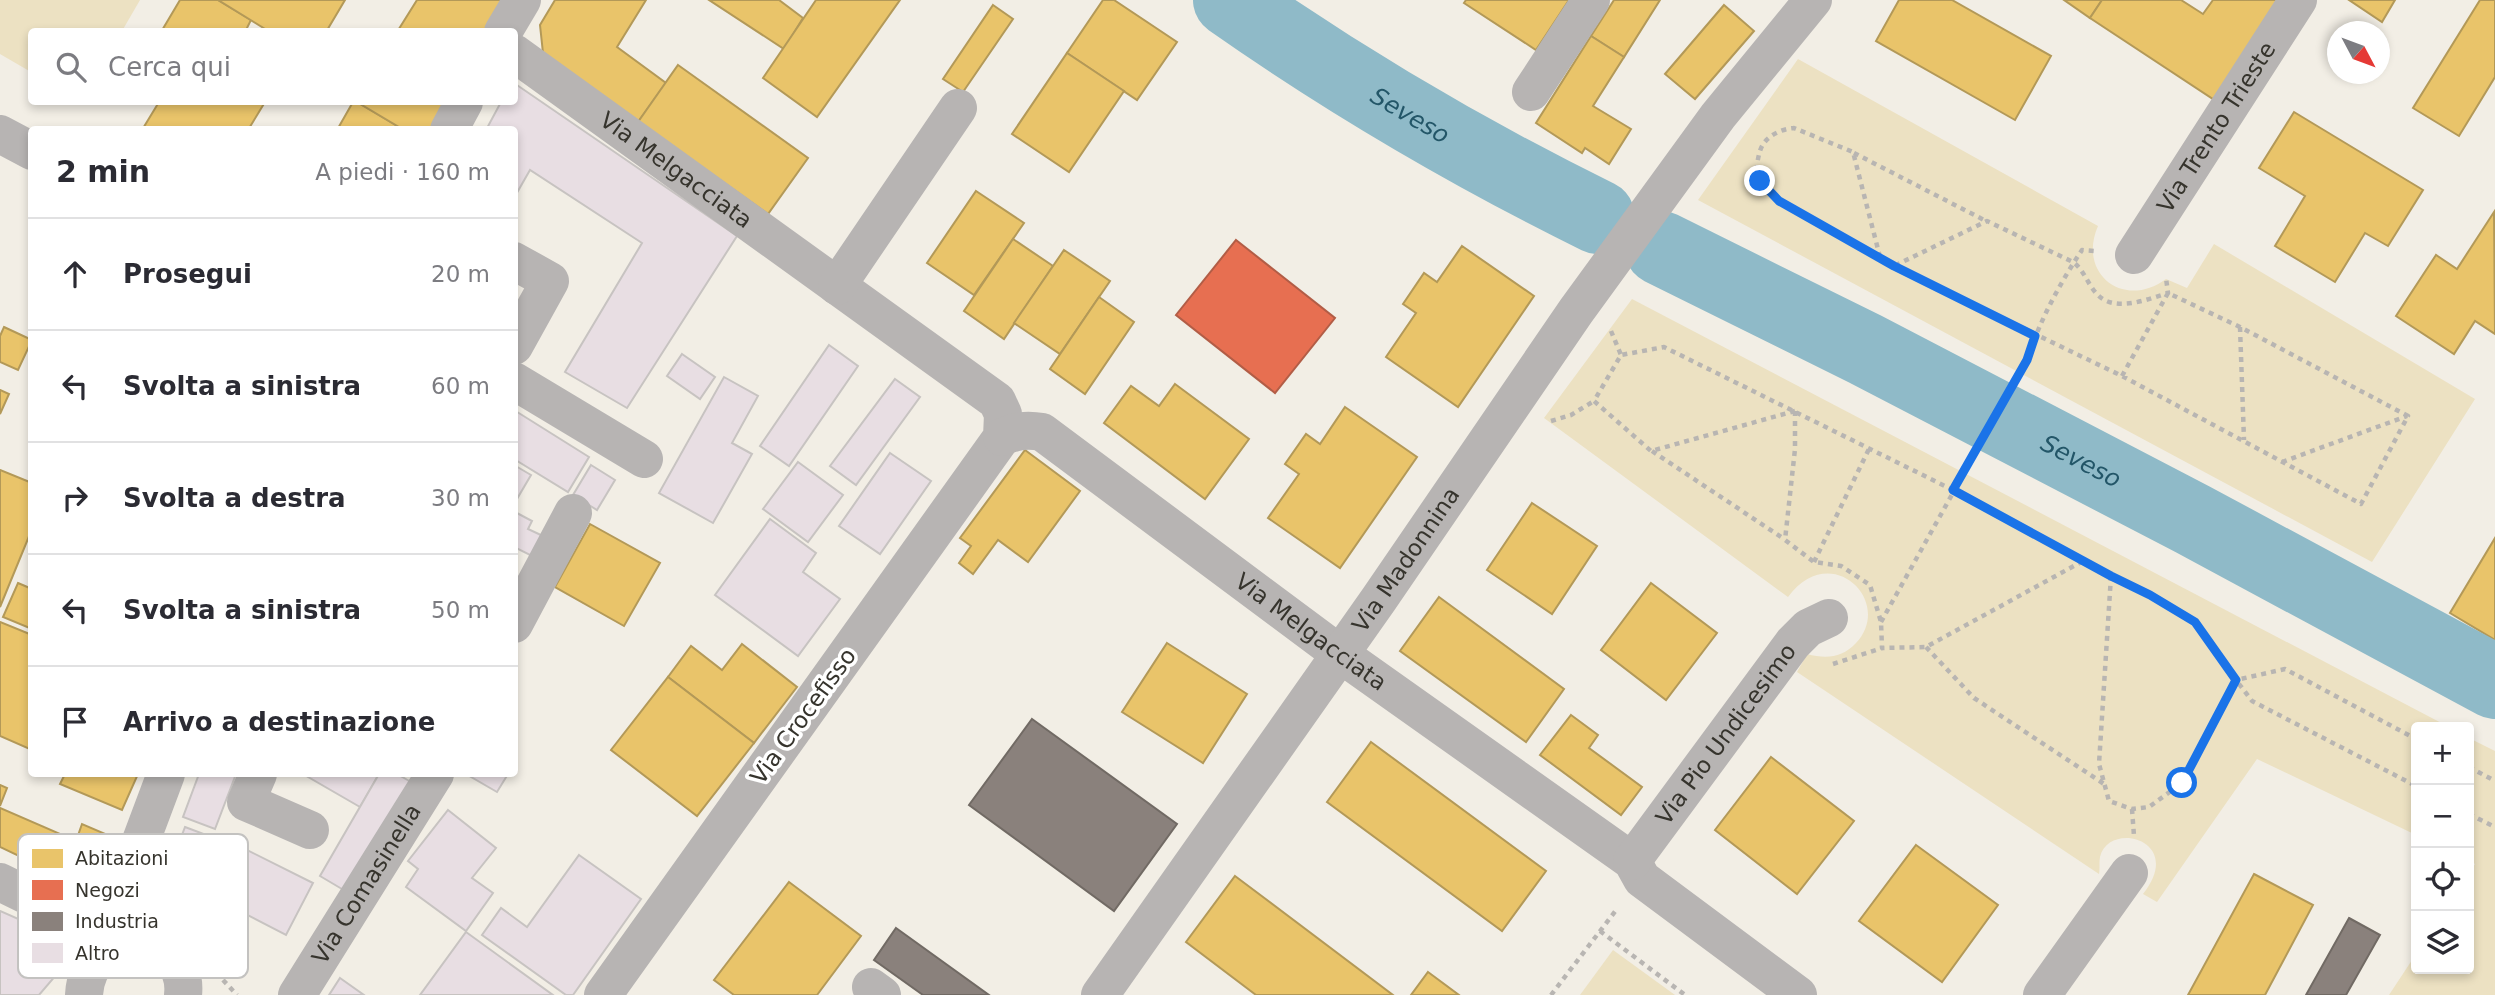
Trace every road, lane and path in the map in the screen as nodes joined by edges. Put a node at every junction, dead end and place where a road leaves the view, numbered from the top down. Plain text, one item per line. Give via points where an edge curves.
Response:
1 (522, 0) edge
2 (1591, 0) edge
3 (1814, 0) edge
4 (2298, 0) edge
5 (505, 28) edge
6 (518, 55) edge
7 (1531, 92) dead end
8 (462, 105) edge
9 (958, 107) dead end
10 (451, 126) edge
11 (0, 134) edge
12 (28, 148) edge
13 (1853, 152) junction
14 (1987, 221) junction
15 (2134, 255) dead end
16 (1880, 257) junction
17 (2073, 262) junction
18 (518, 263) edge
19 (1894, 266) junction
20 (837, 286) junction
21 (2168, 293) junction
22 (2240, 327) junction
23 (2035, 336) junction
24 (518, 339) edge
25 (2122, 376) junction
26 (518, 383) edge
27 (1795, 411) junction
28 (2408, 416) junction
29 (1002, 437) junction
30 (2244, 441) junction
31 (1869, 449) junction
32 (1651, 450) junction
33 (644, 459) dead end
34 (2282, 462) junction
35 (1953, 490) junction
36 (573, 513) dead end
37 (1785, 540) junction
38 (2083, 561) junction
39 (1814, 562) junction
40 (2111, 576) junction
41 (518, 616) edge
42 (1829, 618) dead end
43 (1881, 622) junction
44 (1926, 647) junction
45 (1340, 654) junction
46 (2236, 680) junction
47 (2411, 736) edge
48 (2474, 770) edge
49 (165, 777) edge
50 (257, 777) edge
51 (427, 777) edge
52 (2495, 781) edge
53 (2105, 784) junction
54 (2414, 785) edge
55 (2474, 816) edge
56 (2495, 827) edge
57 (310, 830) dead end
58 (144, 834) edge
59 (1637, 870) junction
60 (2129, 873) dead end
61 (0, 882) edge
62 (18, 891) edge
63 (1600, 931) junction
64 (195, 989) edge
65 (237, 995) edge
66 (297, 995) edge
67 (603, 995) edge
68 (1100, 995) edge
69 (1551, 995) edge
70 (1685, 995) edge
71 (1798, 995) edge
72 (2042, 995) edge

1 - 5 street
2 - 7 street
3 - 45 street, Via Madonnina via 1661,193
4 - 15 street, Via Trento Trieste
6 - 20 street, Via Melgacciata
8 - 10 street
9 - 20 street
11 - 12 street
13 - 14 path
13 - 16 path
13 - 16 path via 1794,128 1783,129 1761,147 1756,165 1760,181 1779,201
14 - 17 path
14 - 19 path
16 - 19 path
17 - 21 path via 2106,301 2138,302
17 - 23 path
18 - 24 street via 550,281
19 - 23 path
20 - 29 street, Via Melgacciata via 997,401 1003,414
21 - 22 path
21 - 25 path
22 - 28 path
22 - 30 path
23 - 25 path
23 - 35 path via 2027,360
25 - 30 path
26 - 33 street
27 - 31 path
27 - 32 path
27 - 32 path via 1664,347 1621,355 1594,401
27 - 37 path
28 - 34 path
28 - 34 path via 2361,504
29 - 45 street, Via Melgacciata via 1016,431 1042,432
29 - 67 street, Via Crocefisso
30 - 34 path
31 - 35 path
31 - 39 path
32 - 37 path
35 - 38 path
35 - 43 path
36 - 41 street
37 - 39 path
38 - 40 path
38 - 44 path
39 - 43 path via 1842,566 1870,585
40 - 46 path via 2195,622
40 - 53 path via 2099,764
42 - 59 street, Via Pio Undicesimo via 1808,628 1793,643
43 - 44 path via 1882,648
44 - 53 path via 1974,698
45 - 59 street, Via Melgacciata
45 - 68 street, Via Madonnina
46 - 47 path via 2285,669
46 - 53 path via 2182,783 2149,807 2132,809 2109,801
46 - 54 path via 2252,701
48 - 52 path
49 - 58 street
50 - 57 street via 246,802
51 - 66 street, Via Comasinella
55 - 56 path
59 - 63 path
59 - 71 street, Via Melgacciata
60 - 72 street
61 - 62 street
63 - 69 path
63 - 70 path
64 - 65 path

